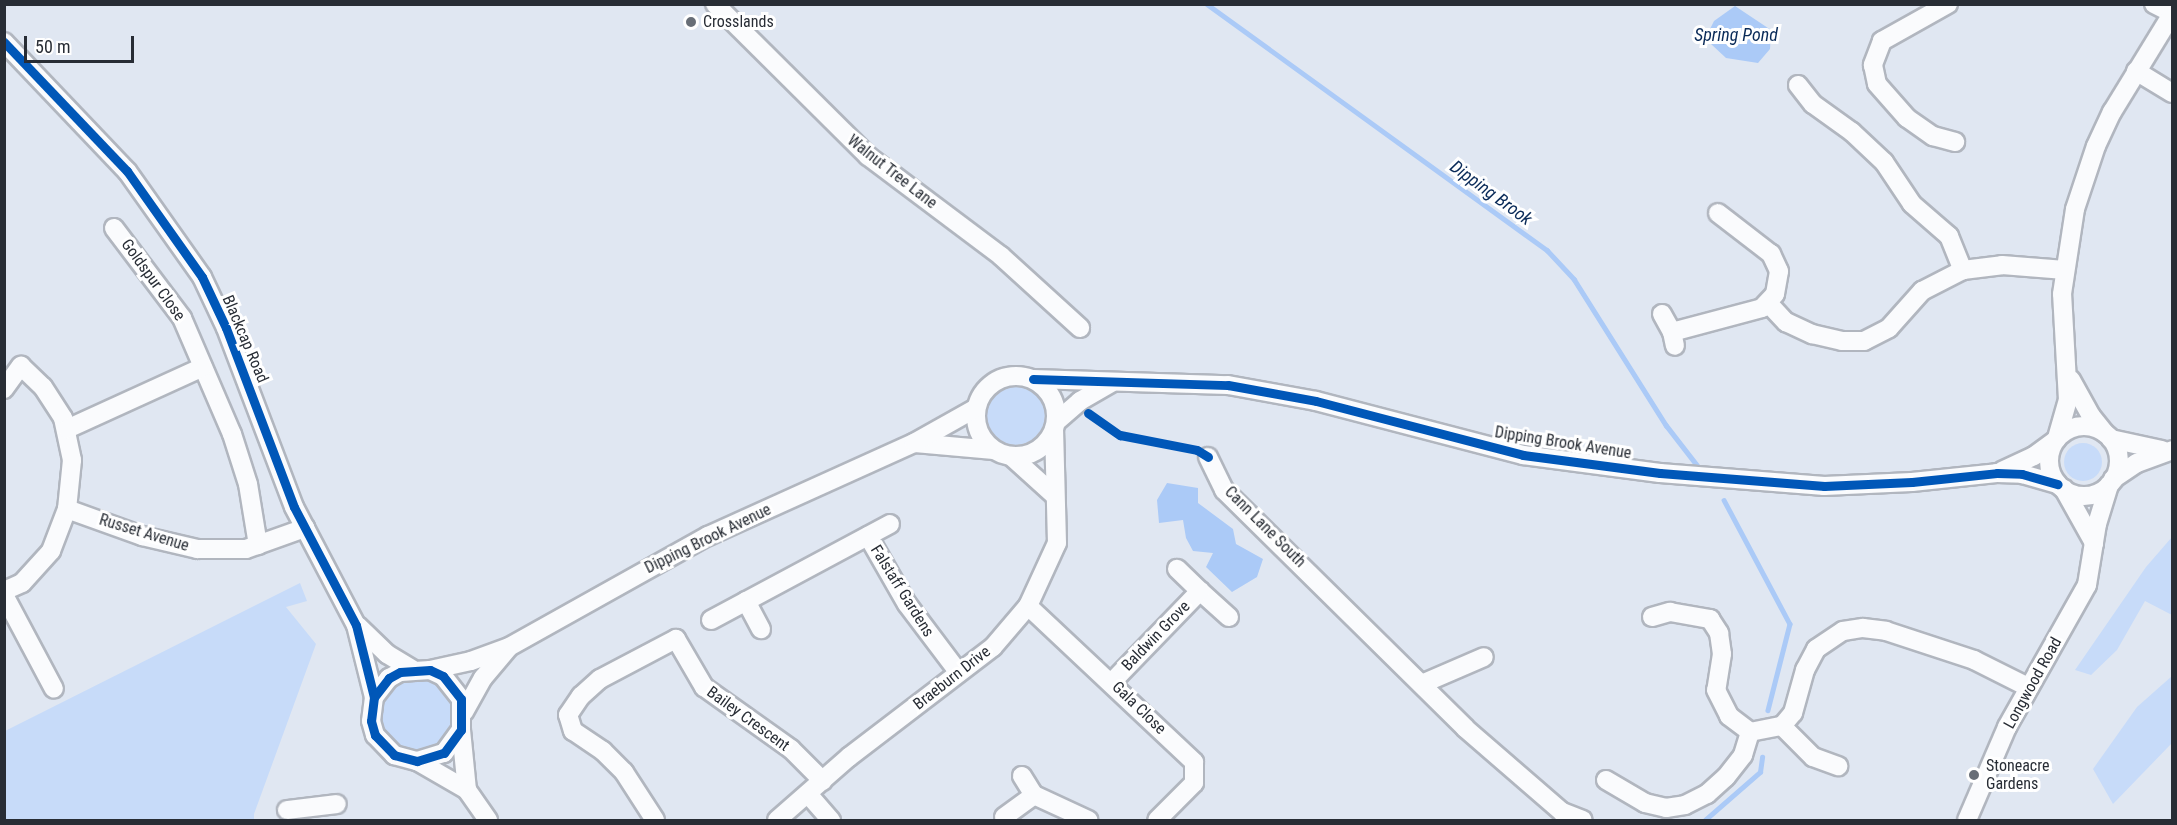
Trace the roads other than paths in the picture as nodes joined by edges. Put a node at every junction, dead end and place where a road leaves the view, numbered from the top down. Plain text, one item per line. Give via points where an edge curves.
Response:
1 (715, 4) edge
2 (1948, 4) edge
3 (2154, 4) edge
4 (2172, 13) edge
5 (4, 42) edge
6 (2136, 71) junction
7 (1798, 85) dead end
8 (2172, 93) edge
9 (1957, 143) dead end
10 (1716, 211) dead end
11 (114, 228) dead end
12 (1963, 270) junction
13 (2065, 270) junction
14 (1769, 304) junction
15 (1662, 314) dead end
16 (1080, 328) dead end
17 (204, 367) junction
18 (2069, 375) junction
19 (1033, 379) junction
20 (1111, 383) junction
21 (4, 389) edge
22 (976, 408) junction
23 (1055, 426) junction
24 (67, 429) junction
25 (2108, 436) junction
26 (2056, 440) junction
27 (914, 443) junction
28 (2171, 450) edge
29 (1003, 453) junction
30 (1208, 457) dead end
31 (1997, 473) junction
32 (2111, 482) junction
33 (2061, 486) junction
34 (1053, 494) junction
35 (67, 509) junction
36 (890, 524) dead end
37 (305, 528) junction
38 (868, 536) junction
39 (258, 545) junction
40 (2094, 545) junction
41 (1177, 569) dead end
42 (1200, 591) junction
43 (4, 593) edge
44 (746, 601) junction
45 (1028, 606) junction
46 (1229, 617) dead end
47 (1652, 617) dead end
48 (711, 620) dead end
49 (356, 625) junction
50 (761, 629) dead end
51 (509, 646) junction
52 (1484, 657) dead end
53 (421, 669) junction
54 (959, 673) junction
55 (1112, 682) junction
56 (1424, 684) junction
57 (2028, 687) junction
58 (54, 689) dead end
59 (374, 696) junction
60 (462, 721) junction
61 (1782, 726) junction
62 (1750, 732) junction
63 (417, 761) junction
64 (1838, 766) dead end
65 (1022, 776) dead end
66 (1606, 780) dead end
67 (823, 781) junction
68 (467, 790) junction
69 (808, 794) junction
70 (1034, 795) junction
71 (338, 804) dead end
72 (299, 813) edge
73 (1004, 818) dead end
74 (488, 820) edge
75 (655, 820) edge
76 (777, 820) edge
77 (831, 820) edge
78 (1088, 820) edge
79 (1157, 820) edge
80 (1583, 820) edge
81 (1967, 820) edge

1 - 16 street, Walnut Tree Lane via 868,156 1001,256
2 - 9 street via 1882,40 1873,65 1877,84 1907,118 1933,136
3 - 4 street
4 - 6 street
5 - 37 street, Blackcap Road via 127,171 202,277
6 - 8 street
6 - 13 street via 2112,112 2085,175
7 - 12 street via 1813,104 1884,162 1912,204 1949,236
10 - 14 street via 1748,233 1777,262 1779,282
11 - 17 street, Goldspur Close via 182,318
12 - 13 street via 2002,265
12 - 14 street via 1922,291 1889,328 1864,341 1812,334 1786,322
13 - 18 street via 2063,323
14 - 15 street via 1674,339
17 - 24 street
17 - 39 street, Goldspur Close via 240,457
18 - 25 street via 2091,416
18 - 26 street via 2067,410
19 - 20 street, Dipping Brook Avenue
19 - 22 street via 1015,376 998,380 980,396
19 - 23 street via 1052,397
20 - 23 street, Dipping Brook Avenue via 1080,401
20 - 31 street, Dipping Brook Avenue via 1166,381 1266,390 1523,455 1660,473 1824,486
21 - 24 street via 21,366 53,400
22 - 27 street, Dipping Brook Avenue
22 - 29 street via 978,432
23 - 29 street via 1041,447
23 - 34 street, Braeburn Drive
24 - 35 street via 72,460
25 - 26 street via 2081,427
25 - 28 street via 2147,450
25 - 32 street via 2119,459
26 - 31 street, Dipping Brook Avenue via 2034,456
26 - 33 street via 2049,457
27 - 29 street, Dipping Brook Avenue
27 - 51 street, Dipping Brook Avenue via 708,536
28 - 32 street via 2137,463
29 - 34 street
30 - 56 street, Cann Lane South via 1224,490
31 - 33 street, Dipping Brook Avenue
32 - 33 street via 2083,496
32 - 40 street, Longwood Road
33 - 40 street
34 - 45 street, Braeburn Drive via 1058,529 1056,550
35 - 39 street, Russet Avenue via 181,547 231,550
35 - 43 street via 51,551 39,568
36 - 38 street, Falstaff Gardens
37 - 39 street, Russet Avenue
37 - 49 street, Blackcap Road
38 - 44 street, Falstaff Gardens
38 - 54 street, Falstaff Gardens via 907,604
40 - 57 street, Longwood Road via 2081,600
41 - 42 street, Baldwin Grove
42 - 46 street, Baldwin Grove
42 - 55 street, Baldwin Grove
43 - 58 street
44 - 48 street, Falstaff Gardens
44 - 50 street
45 - 54 street, Braeburn Drive via 1004,636
45 - 55 street, Gala Close
47 - 62 street via 1670,612 1710,620 1719,633 1722,654 1716,690 1729,716
49 - 53 street, Blackcap Road via 387,654
49 - 59 street, Blackcap Road
51 - 53 street, Dipping Brook Avenue via 471,661
51 - 60 street, Dipping Brook Avenue via 483,678
52 - 56 street
53 - 59 street via 389,678
53 - 60 street via 454,686
54 - 67 street, Braeburn Drive
55 - 79 street, Gala Close via 1194,762 1194,783
56 - 80 street, Cann Lane South via 1465,728 1562,812
57 - 61 street via 1974,660 1886,631 1843,631 1816,650 1805,670 1793,713
57 - 81 street, Longwood Road
59 - 63 street via 371,721 375,735 394,755
60 - 63 street via 444,753
60 - 68 street
61 - 62 street
61 - 64 street via 1813,757
62 - 66 street via 1743,755 1726,777 1707,794 1685,805 1666,808 1645,803
63 - 68 street
65 - 70 street
67 - 69 street, Braeburn Drive
67 - 75 street, Bailey Crescent via 791,749 704,687 676,639 600,679 568,715 573,731 618,765
68 - 74 street
69 - 76 street, Braeburn Drive
69 - 77 street
70 - 73 street
70 - 78 street
71 - 72 street

